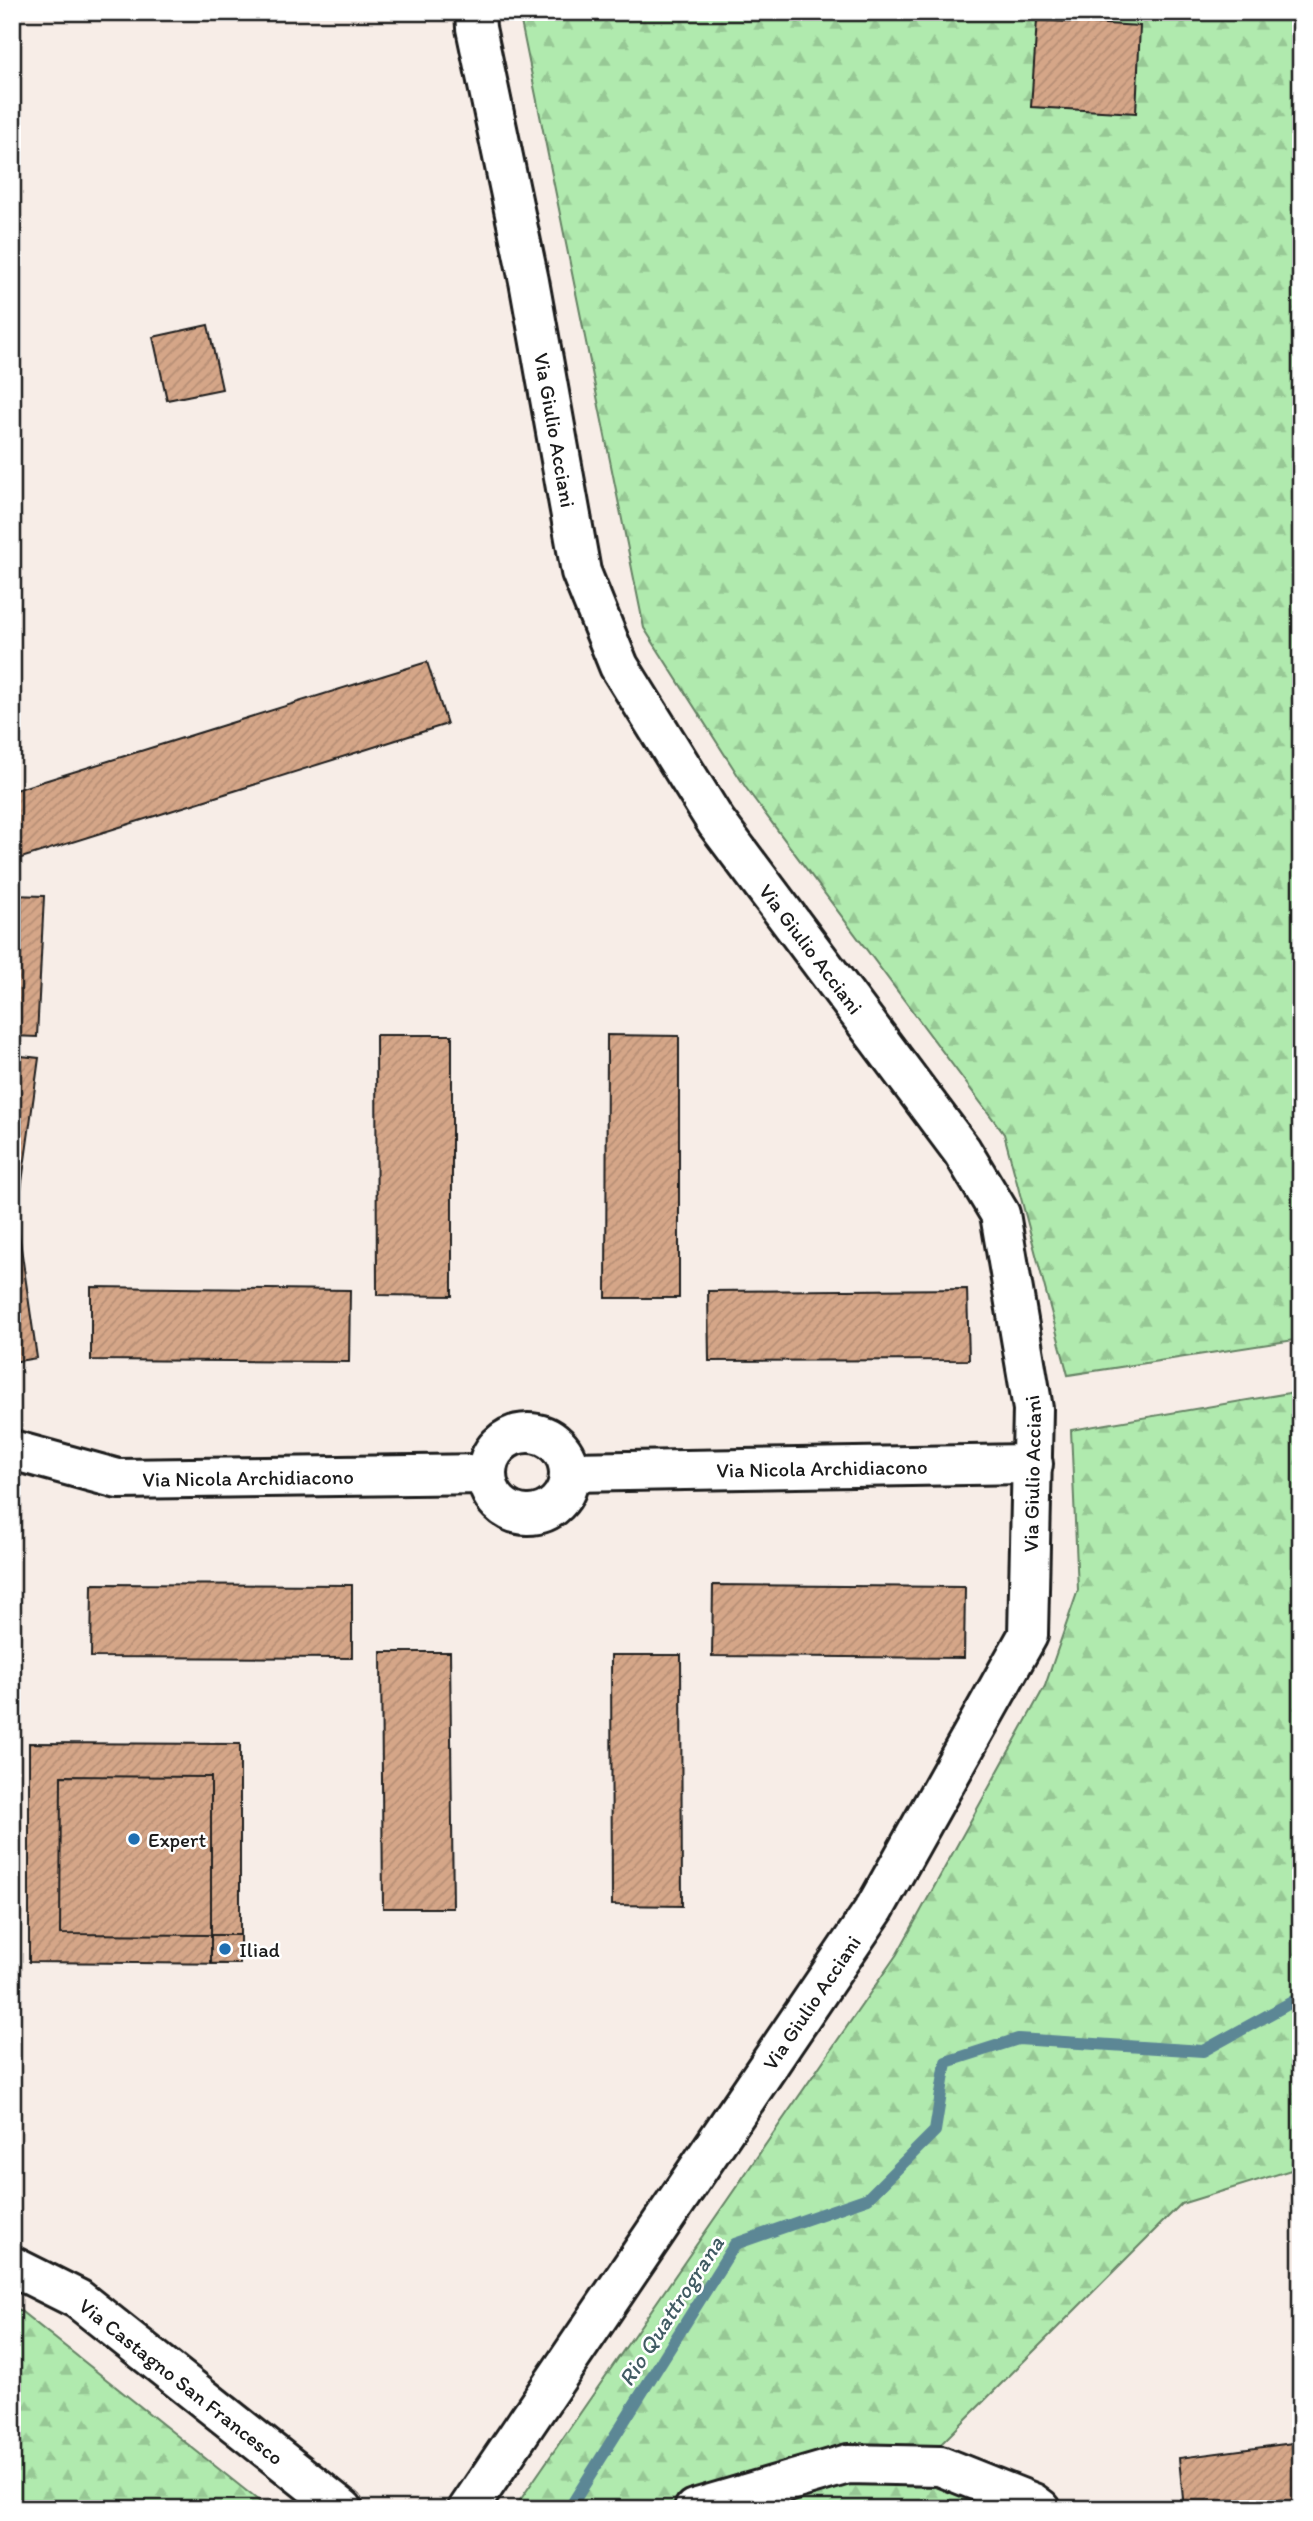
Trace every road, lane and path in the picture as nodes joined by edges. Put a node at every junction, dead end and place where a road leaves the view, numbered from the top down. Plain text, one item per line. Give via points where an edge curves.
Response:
1 (473, 17) edge
2 (12, 1450) edge
3 (1033, 1464) junction
4 (570, 1472) junction
5 (486, 1474) junction
6 (12, 2266) edge
7 (343, 2509) edge
8 (468, 2509) edge
9 (694, 2509) edge
10 (1041, 2509) edge

1 - 3 street, Via Giulio Acciani via 529,281 581,572 619,666 716,822 962,1151 1000,1214 1033,1409
2 - 5 street, Via Nicola Archidiacono via 118,1479
3 - 4 street, Via Nicola Archidiacono
3 - 8 street, Via Giulio Acciani via 1028,1635 875,1908
4 - 5 street via 555,1441 525,1432 502,1442 492,1454
4 - 5 street via 561,1500 547,1511 525,1515 508,1510 493,1496
6 - 7 street, Via Castagno San Francesco via 78,2299
9 - 10 street via 848,2464 940,2466

